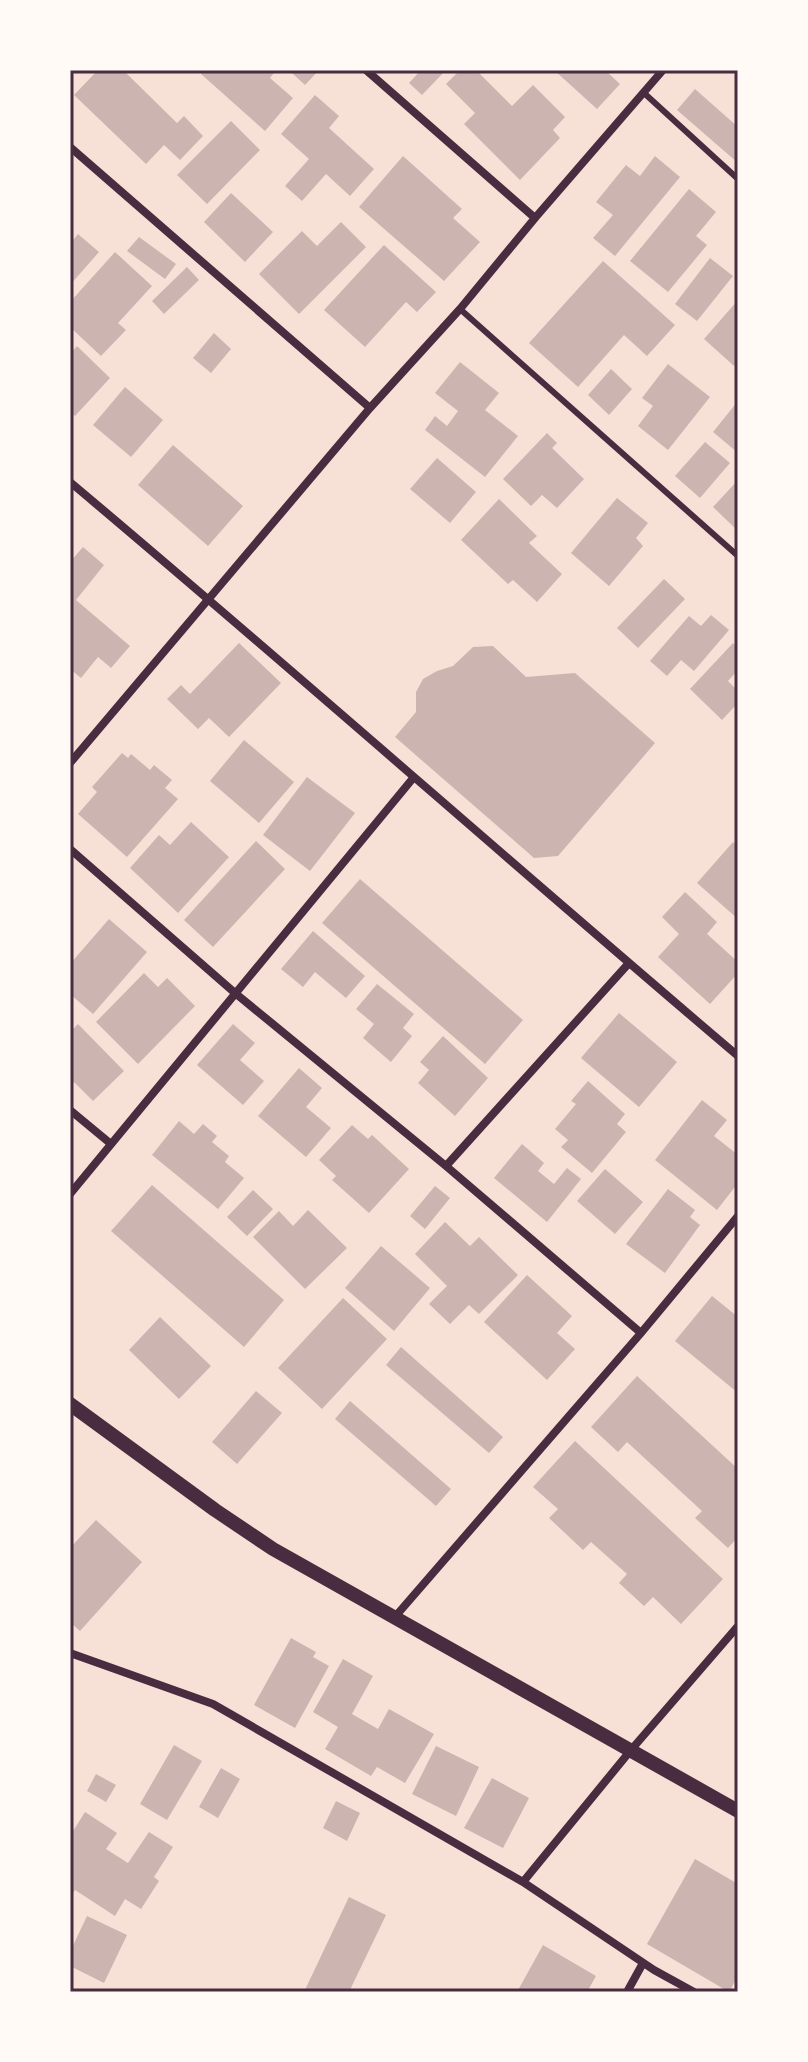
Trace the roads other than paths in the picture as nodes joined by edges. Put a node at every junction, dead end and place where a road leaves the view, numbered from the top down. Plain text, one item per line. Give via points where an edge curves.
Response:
1 (366, 70) edge
2 (663, 70) edge
3 (644, 93) junction
4 (70, 147) edge
5 (738, 179) edge
6 (535, 218) junction
7 (460, 309) junction
8 (370, 408) junction
9 (70, 482) edge
10 (738, 556) edge
11 (210, 600) junction
12 (70, 763) edge
13 (414, 777) junction
14 (70, 849) edge
15 (629, 963) junction
16 (235, 993) junction
17 (738, 1056) edge
18 (70, 1110) edge
19 (111, 1144) junction
20 (446, 1166) junction
21 (70, 1194) edge
22 (738, 1216) edge
23 (641, 1333) junction
24 (70, 1404) edge
25 (394, 1618) junction
26 (738, 1626) edge
27 (70, 1653) edge
28 (631, 1750) junction
29 (738, 1811) edge
30 (523, 1882) junction
31 (643, 1963) junction
32 (627, 1992) edge
33 (694, 1992) edge

1 - 6 street
2 - 3 street
3 - 5 lane
3 - 6 street
4 - 8 street
6 - 7 street
7 - 8 street
7 - 10 lane
8 - 11 street
9 - 11 street
11 - 12 street
11 - 13 street
13 - 15 street
13 - 16 street
14 - 16 street
15 - 17 street
15 - 20 street
16 - 19 street
16 - 20 street
18 - 19 street
19 - 21 street
20 - 23 street
22 - 23 street
23 - 25 street
24 - 25 street via 273,1549
25 - 28 street
26 - 28 street
27 - 30 street via 213,1704
28 - 29 street
28 - 30 street
30 - 31 street
31 - 32 street
31 - 33 street

